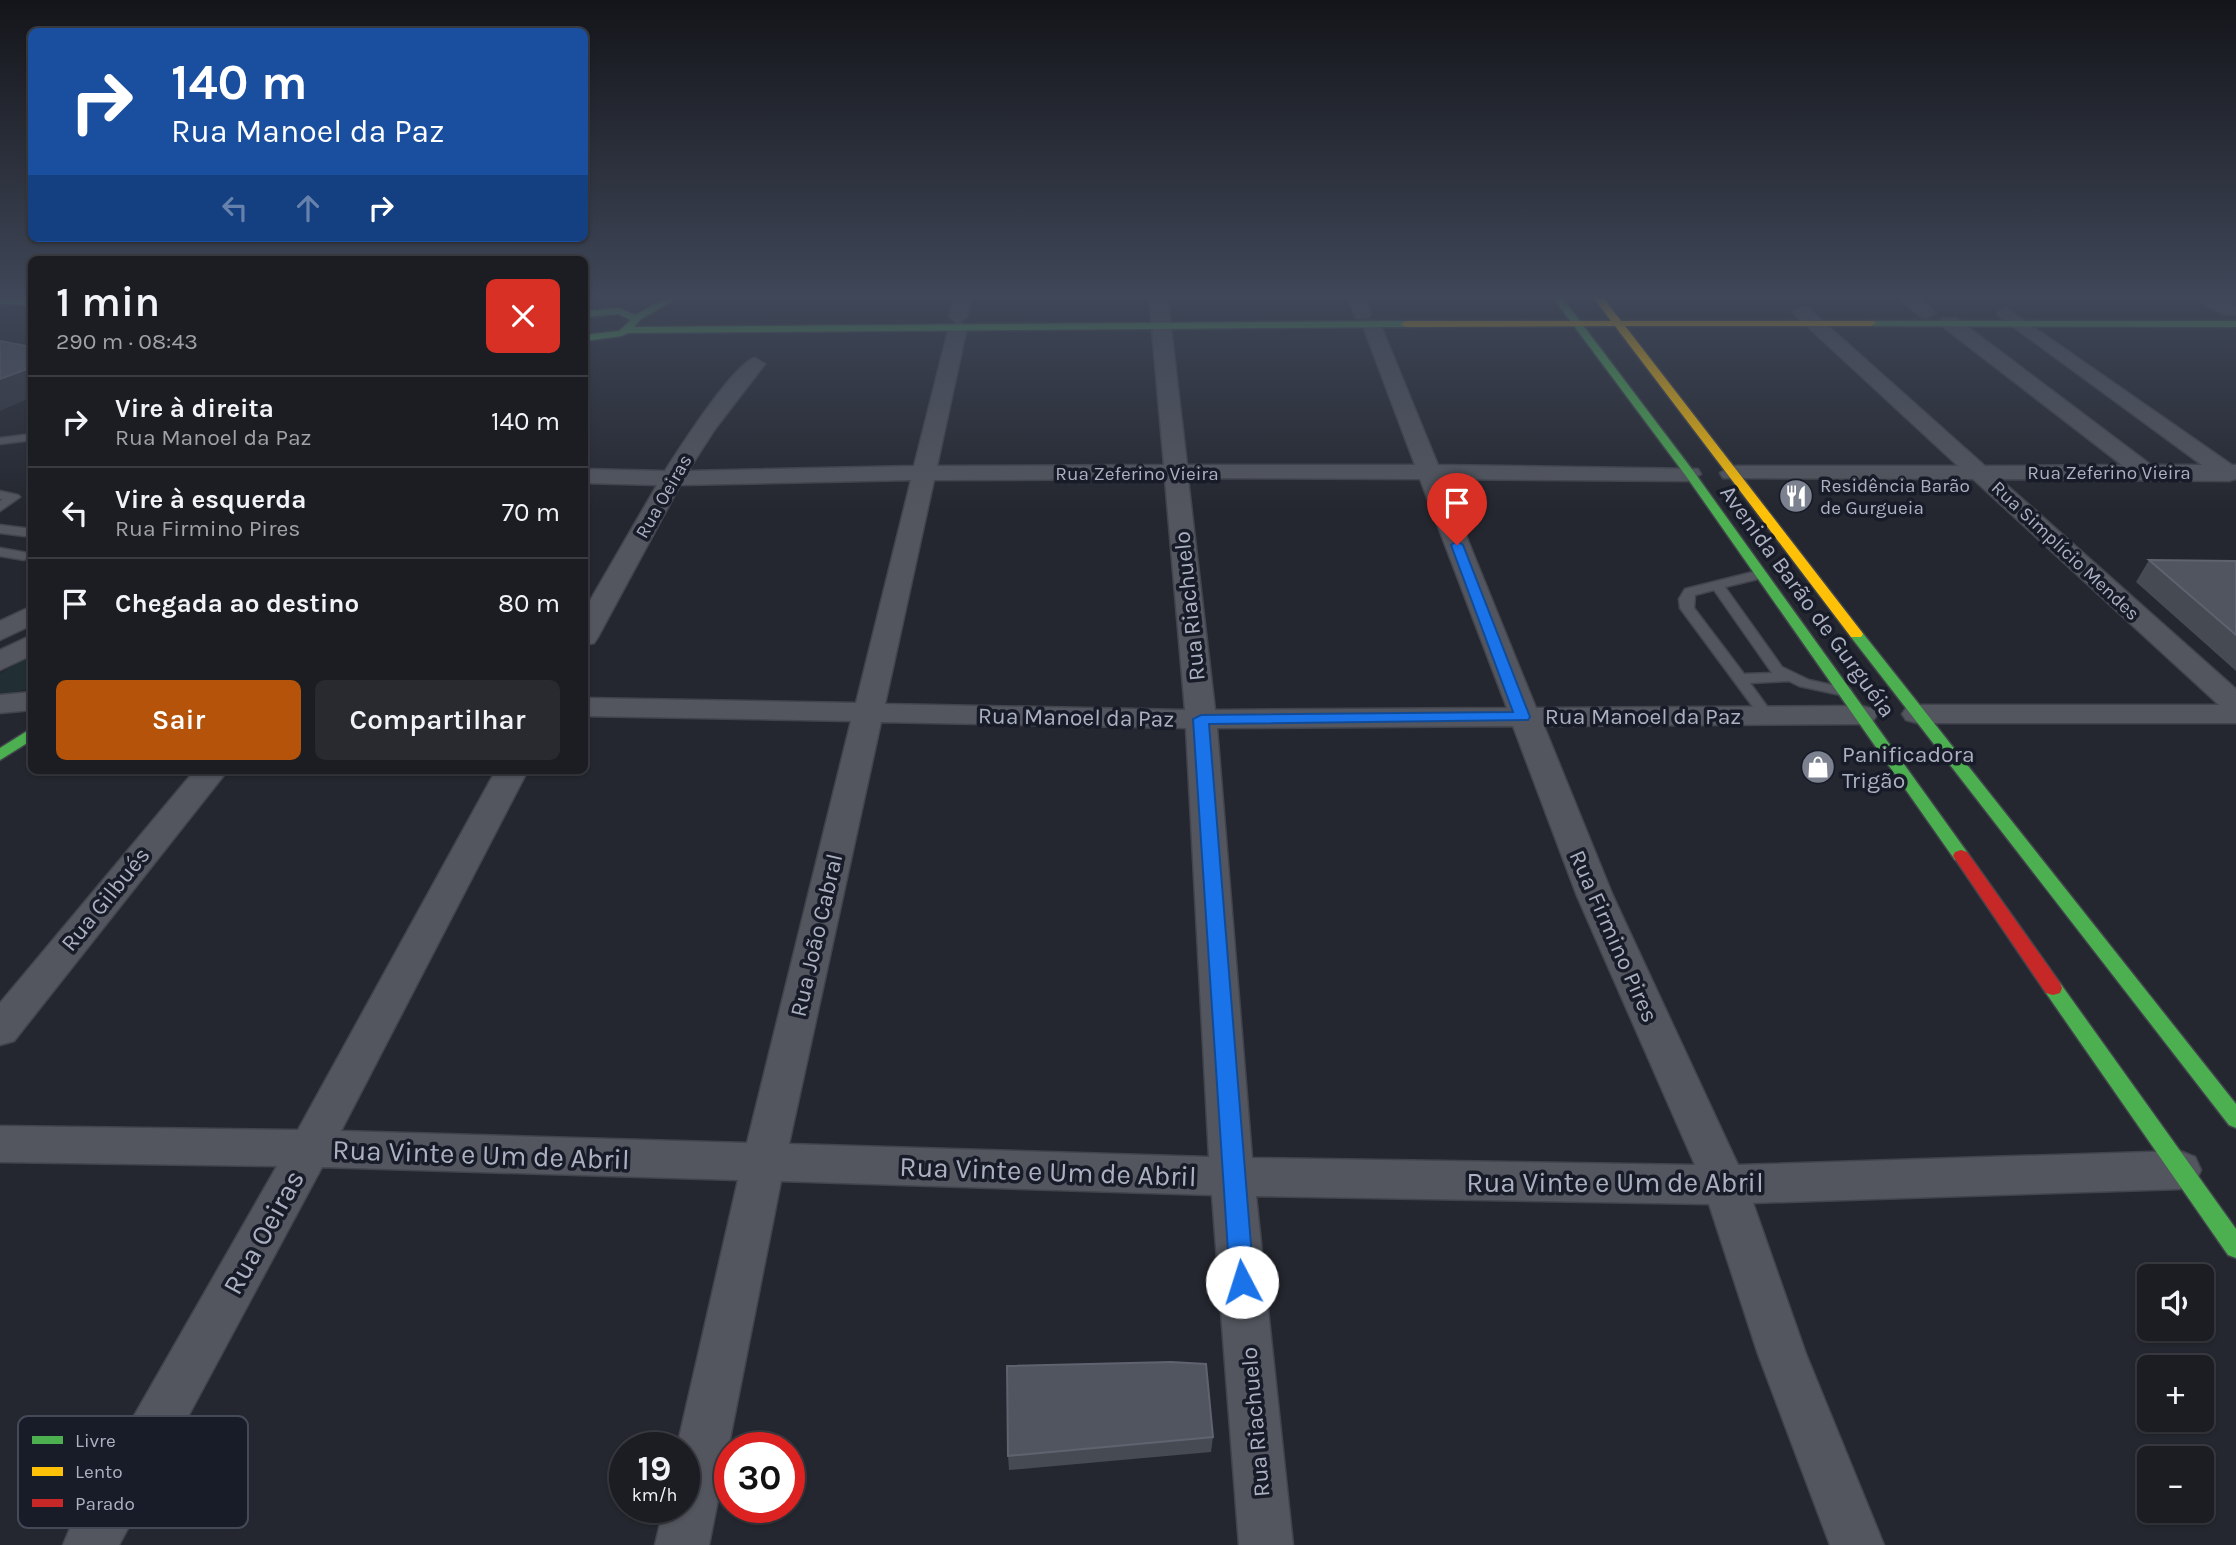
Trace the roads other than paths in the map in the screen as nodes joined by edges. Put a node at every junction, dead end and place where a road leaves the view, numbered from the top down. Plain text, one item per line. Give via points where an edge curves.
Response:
1 (752, 367) edge
2 (949, 367) edge
3 (1165, 367) edge
4 (1386, 367) edge
5 (1610, 367) edge
6 (1651, 367) edge
7 (1865, 367) edge
8 (2008, 367) edge
9 (2082, 367) edge
10 (28, 438) edge
11 (0, 441) edge
12 (1429, 471) junction
13 (1980, 471) junction
14 (2145, 472) junction
15 (926, 473) junction
16 (1176, 473) junction
17 (1731, 473) junction
18 (1690, 474) junction
19 (2233, 474) edge
20 (588, 476) edge
21 (673, 478) junction
22 (0, 495) edge
23 (0, 506) edge
24 (0, 529) edge
25 (28, 533) edge
26 (0, 552) edge
27 (24, 556) dead end
28 (1761, 574) junction
29 (1717, 585) junction
30 (28, 616) edge
31 (588, 630) edge
32 (0, 632) edge
33 (28, 645) edge
34 (0, 662) edge
35 (1789, 677) junction
36 (1739, 679) junction
37 (1854, 704) junction
38 (2236, 705) edge
39 (588, 707) edge
40 (868, 712) junction
41 (1917, 714) junction
42 (2236, 714) edge
43 (1767, 716) junction
44 (1522, 717) junction
45 (1201, 719) junction
46 (28, 736) edge
47 (0, 755) edge
48 (209, 774) edge
49 (510, 774) edge
50 (0, 1030) edge
51 (2236, 1119) edge
52 (0, 1144) edge
53 (310, 1148) junction
54 (764, 1161) junction
55 (2179, 1170) junction
56 (1232, 1177) junction
57 (1725, 1185) junction
58 (2236, 1248) edge
59 (161, 1416) edge
60 (99, 1528) edge
61 (90, 1545) edge
62 (682, 1545) edge
63 (1266, 1545) edge
64 (1857, 1545) edge

1 - 21 street, Rua Oeiras via 724,398
2 - 15 street, Rua João Cabral
3 - 16 street, Rua Riachuelo
4 - 12 street, Rua Firmino Pires
5 - 18 main road, Avenida Barão de Gurguéia
6 - 17 main road, Avenida Barão de Gurguéia
7 - 13 street, Rua Simplício Mendes
8 - 14 street
9 - 19 street
10 - 11 lane
12 - 16 street, Rua Zeferino Vieira
12 - 18 street, Rua Zeferino Vieira
12 - 44 street, Rua Firmino Pires
13 - 14 street, Rua Zeferino Vieira
13 - 17 street, Rua Zeferino Vieira
13 - 38 street, Rua Simplício Mendes
14 - 19 street, Rua Zeferino Vieira
15 - 16 street, Rua Zeferino Vieira
15 - 21 street, Rua Zeferino Vieira
15 - 40 street, Rua João Cabral
16 - 45 street, Rua Riachuelo
17 - 41 main road, Avenida Barão de Gurguéia
18 - 28 main road, Avenida Barão de Gurguéia
20 - 21 street, Rua Zeferino Vieira
21 - 31 street, Rua Oeiras
22 - 23 lane via 14,497
24 - 25 lane
26 - 27 lane
28 - 29 lane
28 - 37 main road, Avenida Barão de Gurguéia
29 - 35 lane via 1777,670
29 - 36 lane via 1690,592 1687,608
30 - 32 street
33 - 34 street
35 - 36 lane
35 - 37 lane
36 - 43 lane
37 - 43 street, Rua Manoel da Paz
37 - 55 main road, Avenida Barão de Gurguéia
39 - 40 street, Rua Manoel da Paz
40 - 45 street, Rua Manoel da Paz
40 - 54 street, Rua João Cabral
41 - 42 street
41 - 51 main road, Avenida Barão de Gurguéia
43 - 44 street, Rua Manoel da Paz
44 - 45 street, Rua Manoel da Paz
44 - 57 street, Rua Firmino Pires via 1595,896
45 - 56 street, Rua Riachuelo
46 - 47 main road
48 - 50 street, Rua Gilbués
49 - 53 street, Rua Oeiras
52 - 53 street, Rua Vinte e Um de Abril
53 - 54 street, Rua Vinte e Um de Abril
53 - 59 street, Rua Oeiras
54 - 56 street, Rua Vinte e Um de Abril
54 - 62 street, Rua João Cabral
55 - 57 street, Rua Vinte e Um de Abril
55 - 58 main road, Avenida Barão de Gurguéia
56 - 57 street, Rua Vinte e Um de Abril
56 - 63 street, Rua Riachuelo
57 - 64 street, Rua Firmino Pires via 1782,1354
60 - 61 street, Rua Oeiras

